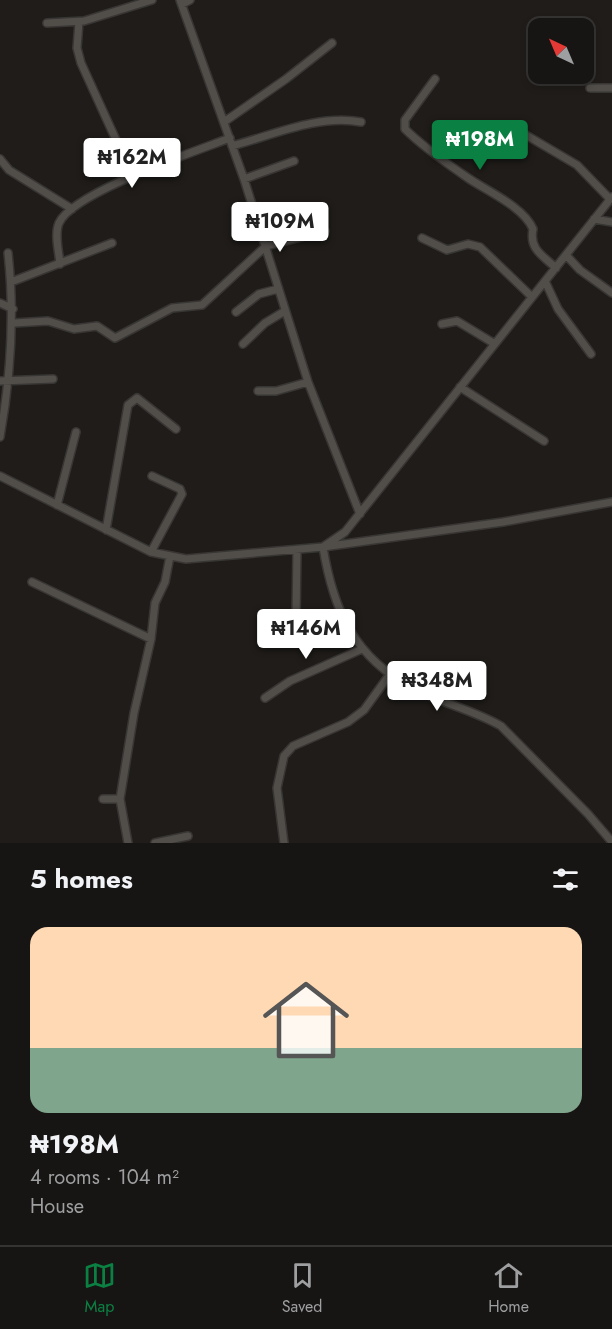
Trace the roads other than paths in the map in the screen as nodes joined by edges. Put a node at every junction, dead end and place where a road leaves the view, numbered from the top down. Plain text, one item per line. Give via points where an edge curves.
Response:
1 (152, 0) edge
2 (190, 0) edge
3 (181, 2) edge
4 (79, 22) junction
5 (47, 23) dead end
6 (332, 43) dead end
7 (435, 79) dead end
8 (590, 88) dead end
9 (612, 88) edge
10 (224, 122) junction
11 (361, 122) dead end
12 (514, 128) dead end
13 (231, 142) junction
14 (0, 159) edge
15 (294, 161) dead end
16 (132, 175) junction
17 (244, 179) junction
18 (611, 198) edge
19 (72, 209) junction
20 (594, 219) junction
21 (612, 222) edge
22 (325, 231) dead end
23 (422, 238) dead end
24 (112, 243) dead end
25 (266, 246) junction
26 (8, 253) dead end
27 (566, 255) junction
28 (60, 264) junction
29 (556, 268) junction
30 (545, 281) junction
31 (11, 282) junction
32 (278, 289) junction
33 (612, 293) edge
34 (532, 297) junction
35 (0, 303) edge
36 (13, 309) junction
37 (285, 311) junction
38 (236, 312) dead end
39 (14, 323) junction
40 (442, 324) dead end
41 (243, 344) dead end
42 (495, 344) junction
43 (591, 354) dead end
44 (53, 379) dead end
45 (0, 381) edge
46 (10, 381) junction
47 (308, 382) junction
48 (460, 387) junction
49 (258, 391) dead end
50 (176, 429) dead end
51 (76, 432) dead end
52 (0, 437) edge
53 (544, 441) dead end
54 (0, 476) edge
55 (152, 476) dead end
56 (612, 502) edge
57 (57, 505) junction
58 (360, 514) junction
59 (106, 530) junction
60 (323, 547) junction
61 (297, 551) junction
62 (151, 552) junction
63 (170, 556) junction
64 (32, 582) dead end
65 (296, 618) dead end
66 (151, 639) junction
67 (362, 649) junction
68 (390, 674) junction
69 (265, 698) dead end
70 (103, 799) dead end
71 (120, 799) junction
72 (188, 836) dead end
73 (612, 842) edge
74 (128, 843) edge
75 (154, 843) edge
76 (284, 843) edge

1 - 4 street
2 - 3 street
3 - 10 street
4 - 5 street
4 - 16 street via 77,48 81,63
6 - 10 street
7 - 29 street via 405,120 405,129 530,222 532,243
8 - 9 street
10 - 13 street
11 - 13 street via 344,118 324,121
12 - 18 street via 576,165
13 - 16 street
13 - 17 street
14 - 19 street via 9,170
15 - 17 street
16 - 19 street
17 - 25 street
18 - 20 street
19 - 28 street via 57,229
20 - 21 street
20 - 27 street
22 - 25 street
23 - 34 street via 447,250 468,244 480,247
24 - 28 street
25 - 32 street
25 - 39 street via 202,306 172,308 115,338 97,326 74,329 48,321
26 - 31 street
27 - 29 street
27 - 33 street
28 - 31 street
29 - 30 street
30 - 34 street
30 - 43 street via 558,309
31 - 36 street
32 - 37 street
32 - 38 street via 253,297
34 - 42 street
35 - 36 street
36 - 39 street
37 - 41 street
37 - 47 street
39 - 46 street
40 - 42 street via 457,321
42 - 48 street
44 - 46 street
45 - 46 street
46 - 52 street
47 - 49 street via 276,391
47 - 58 street
48 - 53 street
48 - 58 street
50 - 59 street via 137,398 128,405
51 - 57 street
54 - 57 street
55 - 62 street via 180,489 182,494
56 - 60 street
57 - 59 street
58 - 60 street via 345,532
59 - 62 street
60 - 61 street
60 - 67 street via 329,585 344,622
61 - 63 street via 186,559
61 - 65 street
62 - 63 street
63 - 66 street via 165,582 155,603
64 - 66 street
66 - 71 street
67 - 68 street
67 - 69 street via 290,681
68 - 73 street via 412,688 501,726
68 - 76 street via 364,710 348,722 293,746 284,756 277,788
70 - 71 street
71 - 74 street
72 - 75 street

